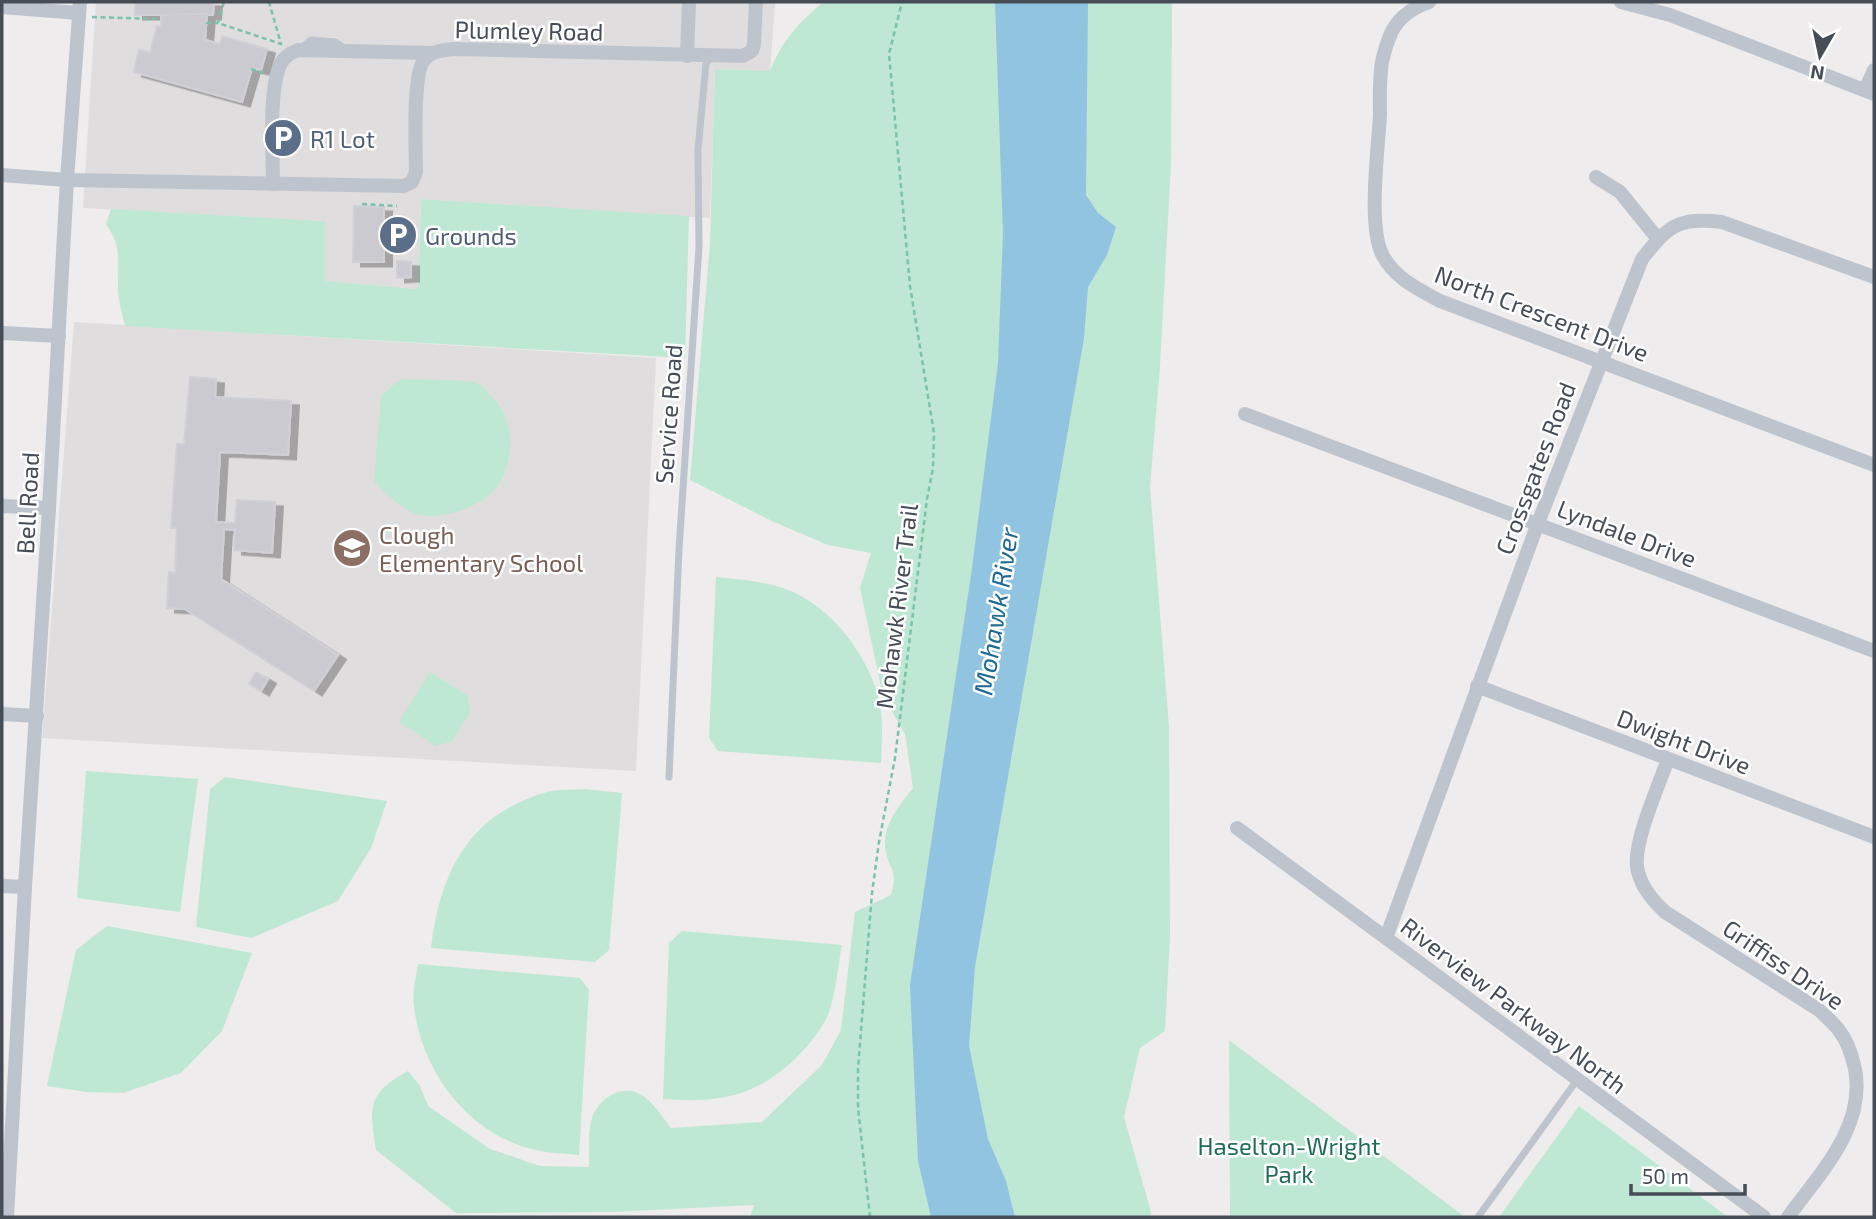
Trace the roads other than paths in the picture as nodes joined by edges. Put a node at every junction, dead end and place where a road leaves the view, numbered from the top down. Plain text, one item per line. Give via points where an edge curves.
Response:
1 (689, 2) edge
2 (756, 2) edge
3 (1429, 2) edge
4 (1620, 2) edge
5 (2, 7) edge
6 (84, 10) edge
7 (433, 53) junction
8 (687, 56) junction
9 (713, 57) junction
10 (1874, 70) edge
11 (1869, 92) edge
12 (2, 175) edge
13 (1596, 177) dead end
14 (67, 180) junction
15 (273, 184) junction
16 (1658, 239) junction
17 (1874, 277) edge
18 (2, 333) edge
19 (59, 336) junction
20 (1601, 362) junction
21 (1245, 414) dead end
22 (1874, 465) edge
23 (2, 506) edge
24 (50, 508) junction
25 (1538, 523) junction
26 (1874, 651) edge
27 (1477, 686) junction
28 (2, 714) edge
29 (37, 716) junction
30 (1668, 759) junction
31 (669, 777) dead end
32 (1237, 828) dead end
33 (1874, 837) edge
34 (2, 886) edge
35 (25, 887) junction
36 (1386, 938) junction
37 (1577, 1080) junction
38 (8, 1089) edge
39 (7, 1217) edge
40 (1478, 1217) edge
41 (1764, 1217) edge
42 (1788, 1217) edge

1 - 8 street
2 - 9 street, Plumley Road via 752,51 743,56
3 - 20 street, North Crescent Drive via 1417,6 1395,26 1382,63 1376,209 1382,255 1407,283 1440,301
4 - 11 street via 1670,15
5 - 6 street
6 - 14 street, Bell Road
7 - 8 street, Plumley Road via 454,49
7 - 15 street, Plumley Road via 423,61 418,76 416,172 409,185
7 - 15 street via 298,50 285,57 275,83
8 - 9 street, Plumley Road
9 - 31 lane, Service Road via 706,62 699,116 699,247
10 - 11 street
12 - 14 street, Plumley Road
13 - 16 street via 1620,192
14 - 15 street, Plumley Road
14 - 19 street, Bell Road
16 - 17 street, Crossgates Road via 1675,225 1697,219 1723,222
16 - 20 street, Crossgates Road via 1642,259
18 - 19 street
19 - 24 street, Bell Road
20 - 22 street, North Crescent Drive
20 - 25 street, Crossgates Road
21 - 25 street, Lyndale Drive
23 - 24 street
24 - 29 street, Bell Road
25 - 26 street, Lyndale Drive
25 - 27 street, Crossgates Road
27 - 30 street, Dwight Drive
27 - 36 street, Crossgates Road
28 - 29 street
29 - 35 street, Bell Road
30 - 33 street, Dwight Drive
30 - 42 street, Griffiss Drive via 1640,840 1636,864 1641,881 1665,912 1819,1010 1840,1030 1852,1055 1858,1083 1856,1110 1846,1136
32 - 36 street, Riverview Parkway North
34 - 35 street
35 - 38 street, Bell Road
36 - 37 street, Riverview Parkway North
37 - 40 lane
37 - 41 street, Riverview Parkway North
38 - 39 street, Bell Road

